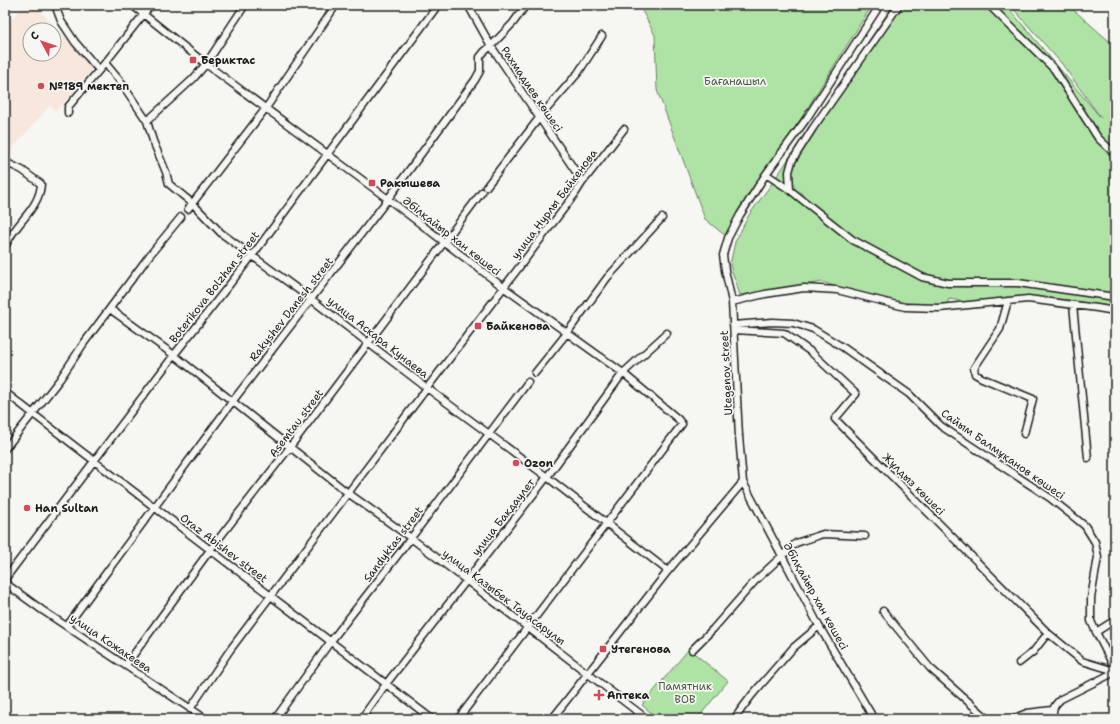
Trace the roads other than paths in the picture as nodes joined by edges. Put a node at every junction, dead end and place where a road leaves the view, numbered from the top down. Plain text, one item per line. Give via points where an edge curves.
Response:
1 (55, 5) edge
2 (132, 5) edge
3 (151, 5) edge
4 (245, 5) edge
5 (336, 5) edge
6 (438, 5) edge
7 (468, 5) edge
8 (526, 5) edge
9 (880, 5) edge
10 (899, 5) edge
11 (989, 5) edge
12 (144, 14) junction
13 (602, 36) dead end
14 (492, 46) junction
15 (106, 63) junction
16 (206, 64) junction
17 (99, 70) junction
18 (266, 108) junction
19 (68, 113) dead end
20 (539, 118) junction
21 (147, 121) junction
22 (624, 129) dead end
23 (327, 154) junction
24 (1115, 154) edge
25 (5, 162) edge
26 (766, 174) junction
27 (582, 183) junction
28 (790, 190) junction
29 (388, 199) junction
30 (192, 203) junction
31 (188, 209) dead end
32 (181, 217) dead end
33 (662, 218) dead end
34 (444, 243) junction
35 (5, 247) edge
36 (252, 256) junction
37 (503, 287) junction
38 (1115, 297) edge
39 (311, 299) junction
40 (1008, 301) junction
41 (732, 302) junction
42 (1073, 305) junction
43 (110, 309) junction
44 (1115, 311) edge
45 (734, 327) junction
46 (567, 333) junction
47 (667, 333) dead end
48 (369, 343) junction
49 (174, 355) junction
50 (535, 373) dead end
51 (623, 373) junction
52 (528, 382) dead end
53 (427, 388) junction
54 (5, 392) edge
55 (232, 402) junction
56 (32, 413) junction
57 (489, 434) junction
58 (1024, 434) dead end
59 (290, 447) junction
60 (5, 449) edge
61 (1088, 458) dead end
62 (95, 460) junction
63 (546, 477) junction
64 (743, 482) junction
65 (348, 493) junction
66 (154, 506) junction
67 (607, 523) junction
68 (865, 536) dead end
69 (410, 538) junction
70 (210, 550) junction
71 (782, 557) junction
72 (668, 572) junction
73 (5, 579) edge
74 (466, 580) junction
75 (5, 583) edge
76 (270, 596) junction
77 (883, 611) dead end
78 (1115, 620) edge
79 (67, 626) junction
80 (819, 626) junction
81 (527, 627) junction
82 (1096, 632) junction
83 (1048, 633) junction
84 (331, 641) junction
85 (692, 650) dead end
86 (1019, 663) dead end
87 (126, 665) junction
88 (1115, 671) edge
89 (588, 674) junction
90 (386, 684) junction
91 (190, 709) junction
92 (1052, 710) junction
93 (206, 719) edge
94 (274, 719) edge
95 (361, 719) edge
96 (432, 719) edge
97 (458, 719) edge
98 (552, 719) edge
99 (647, 719) edge
100 (734, 719) edge
101 (874, 719) edge
102 (988, 719) edge
103 (1012, 719) edge
104 (1053, 719) edge

1 - 17 street via 61,21 75,42
2 - 12 street, Әбілқайыр хан көшесі
3 - 12 street
4 - 16 street
5 - 18 street
6 - 23 street, Boterikova Bolzhan street
7 - 14 street, Рахмадиев көшесі
8 - 14 street, Rakyshev Danesh street via 513,24
9 - 26 street, Utegenov street via 807,118
10 - 28 street via 792,161 789,172
11 - 24 street via 1054,69 1098,138
12 - 15 street
12 - 16 street, Әбілқайыр хан көшесі
13 - 20 street, Asemtau street via 578,73
14 - 20 street, Рахмадиев көшесі
14 - 29 street, Rakyshev Danesh street via 480,58 480,71 475,80
15 - 17 street
15 - 21 street, улица Аскара Кунаева
16 - 18 street, Әбілқайыр хан көшесі
16 - 21 street
17 - 19 street via 68,107
18 - 23 street, Әбілқайыр хан көшесі
18 - 30 street
20 - 27 street, Рахмадиев көшесі
20 - 34 street, Asemtau street
21 - 30 street, улица Аскара Кунаева via 169,184
22 - 27 street, улица Нурлы Байкенова
23 - 29 street, Әбілқайыр хан көшесі
23 - 36 street, Boterikova Bolzhan street
25 - 35 street via 22,170 41,184 35,205
26 - 28 street
26 - 41 street, Utegenov street via 740,215 728,238 723,255
27 - 37 street, улица Нурлы Байкенова
28 - 38 street via 853,240 922,277 948,283 1018,283
29 - 34 street, Әбілқайыр хан көшесі
29 - 39 street, Rakyshev Danesh street
30 - 31 street
30 - 36 street, улица Аскара Кунаева via 221,233
32 - 43 street
33 - 46 street via 606,278
34 - 37 street, Әбілқайыр хан көшесі
34 - 48 street, Asemtau street
36 - 39 street, улица Аскара Кунаева
36 - 49 street, Boterikova Bolzhan street
37 - 46 street, Әбілқайыр хан көшесі
37 - 53 street, улица Нурлы Байкенова
39 - 48 street, улица Аскара Кунаева
39 - 55 street, Rakyshev Danesh street
40 - 41 street via 939,308 905,307 837,290 804,288
40 - 42 street via 1028,299
40 - 58 street via 1000,329 974,368 975,374 982,378 1033,399
41 - 45 street, Utegenov street
42 - 44 street
42 - 61 street
43 - 49 street, улица Казыбек Тауасарулы
43 - 56 street
45 - 64 street, Utegenov street
45 - 82 street, Сайым Балмұқанов көшесі via 772,322 793,323 813,329 909,394 941,426 1050,498 1085,526 1095,542 1098,557 1091,598 1092,621
45 - 83 street, Жұлдыз көшесі via 784,334 811,352 856,394 835,418
46 - 50 street
46 - 51 street, Әбілқайыр хан көшесі
47 - 51 street, улица Бакдаулет
48 - 53 street, улица Аскара Кунаева
48 - 59 street, Asemtau street
49 - 55 street, улица Казыбек Тауасарулы
49 - 62 street, Boterikova Bolzhan street
51 - 63 street, улица Бакдаулет
51 - 67 street, Әбілқайыр хан көшесі via 682,424
52 - 57 street, Sandyktas street
53 - 57 street, улица Аскара Кунаева
53 - 65 street, улица Нурлы Байкенова
54 - 56 street, Oraz Abishev street
55 - 59 street, улица Казыбек Тауасарулы
55 - 66 street, Rakyshev Danesh street
56 - 60 street
56 - 62 street, Oraz Abishev street
57 - 63 street, улица Аскара Кунаева
57 - 69 street, Sandyktas street
59 - 65 street, улица Казыбек Тауасарулы
59 - 70 street, Asemtau street
62 - 66 street, Oraz Abishev street
62 - 73 street, Boterikova Bolzhan street
63 - 67 street, улица Аскара Кунаева
63 - 74 street, улица Бакдаулет
64 - 71 street, Әбілқайыр хан көшесі
64 - 72 street
65 - 69 street, улица Казыбек Тауасарулы
65 - 76 street, улица Нурлы Байкенова
66 - 70 street, Oraz Abishev street
66 - 79 street, Rakyshev Danesh street
67 - 72 street, улица Аскара Кунаева
67 - 81 street
68 - 71 street via 823,534 796,543
69 - 74 street, улица Казыбек Тауасарулы
69 - 84 street, Sandyktas street
70 - 76 street, Oraz Abishev street
70 - 87 street, Asemtau street
71 - 80 street, Әбілқайыр хан көшесі
71 - 85 street via 755,581
72 - 89 street
74 - 81 street, улица Казыбек Тауасарулы
74 - 90 street, улица Бакдаулет
75 - 79 street, улица Кожакеева
76 - 84 street, Oraz Abishev street
76 - 91 street, улица Нурлы Байкенова
77 - 102 street via 930,668
78 - 82 street
79 - 87 street, улица Кожакеева
80 - 100 street via 793,648
80 - 101 street, Әбілқайыр хан көшесі
81 - 89 street, улица Казыбек Тауасарулы
81 - 97 street
82 - 88 street, Сайым Балмұқанов көшесі
83 - 86 street via 1033,652
83 - 88 street, Жұлдыз көшесі via 1082,661
84 - 90 street, Oraz Abishev street
84 - 94 street, Sandyktas street
87 - 91 street, улица Кожакеева
88 - 92 street via 1061,699
89 - 98 street
89 - 99 street, улица Казыбек Тауасарулы
90 - 95 street, улица Бакдаулет
90 - 96 street, Oraz Abishev street
91 - 93 street, улица Кожакеева
92 - 103 street via 1027,713
92 - 104 street

